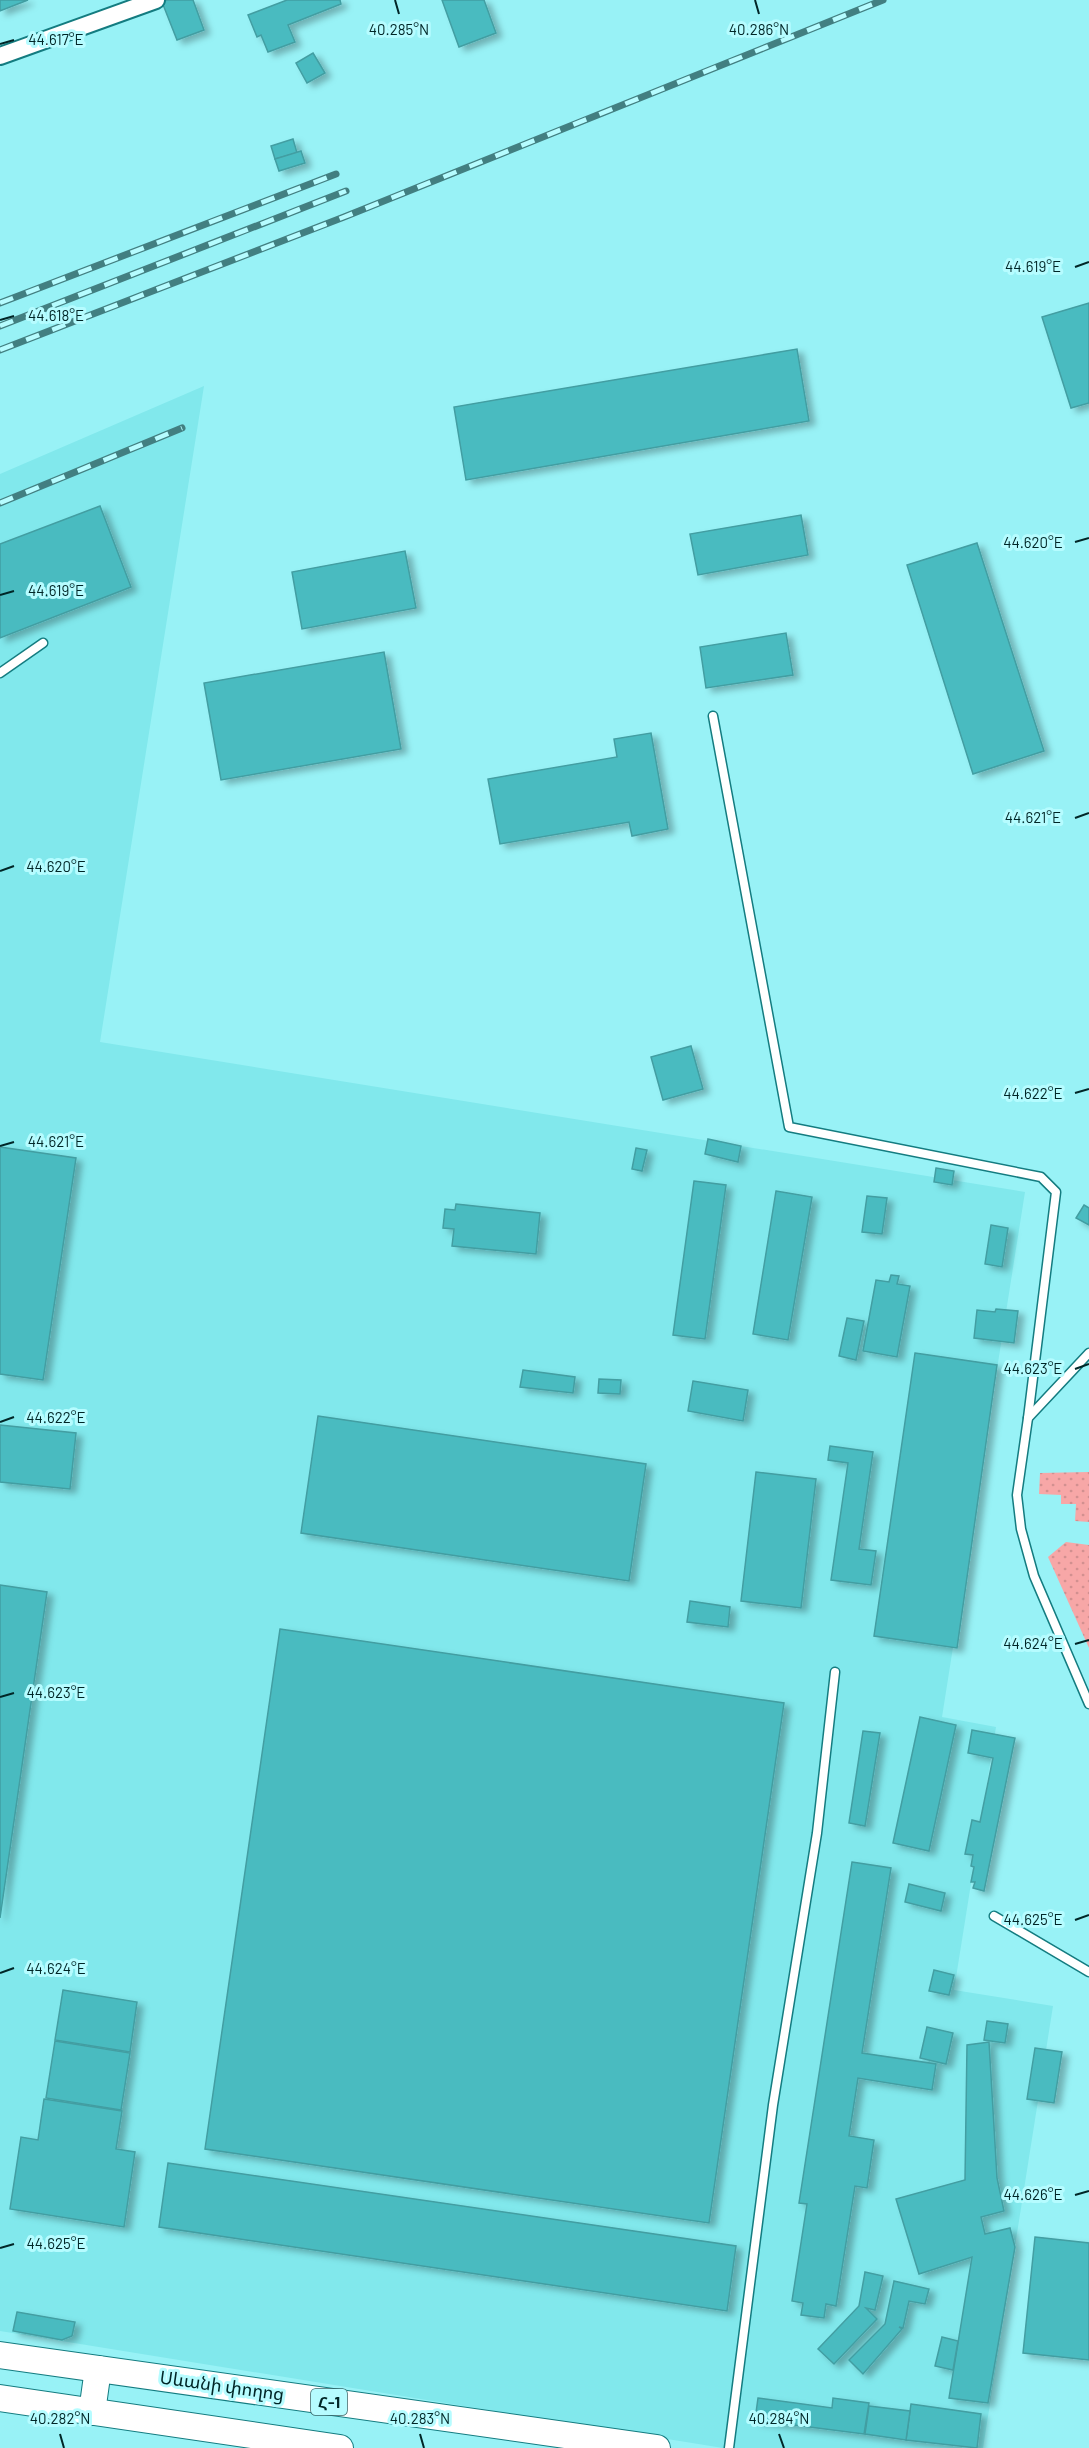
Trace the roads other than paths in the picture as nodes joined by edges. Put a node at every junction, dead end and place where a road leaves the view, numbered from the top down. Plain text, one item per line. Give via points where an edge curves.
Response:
1 (156, 0) edge
2 (138, 4) edge
3 (0, 56) edge
4 (44, 643) dead end
5 (0, 673) edge
6 (713, 716) dead end
7 (1089, 1353) edge
8 (1028, 1418) junction
9 (835, 1672) dead end
10 (1089, 1704) edge
11 (994, 1916) dead end
12 (1089, 1972) edge
13 (0, 2355) edge
14 (98, 2369) junction
15 (0, 2398) edge
16 (92, 2412) junction
17 (340, 2448) edge
18 (657, 2448) edge
19 (729, 2448) edge

1 - 2 street
2 - 3 street
4 - 5 lane
6 - 8 lane via 789,1127 1041,1177 1056,1192
7 - 8 lane
8 - 10 lane via 1017,1495 1021,1529 1034,1576
9 - 19 lane via 817,1833 773,2105
11 - 12 lane
13 - 14 main road, Սևանի փողոց / Հ-1
14 - 16 main road
14 - 18 main road, Սևանի փողոց / Հ-1
15 - 16 main road
16 - 17 main road

